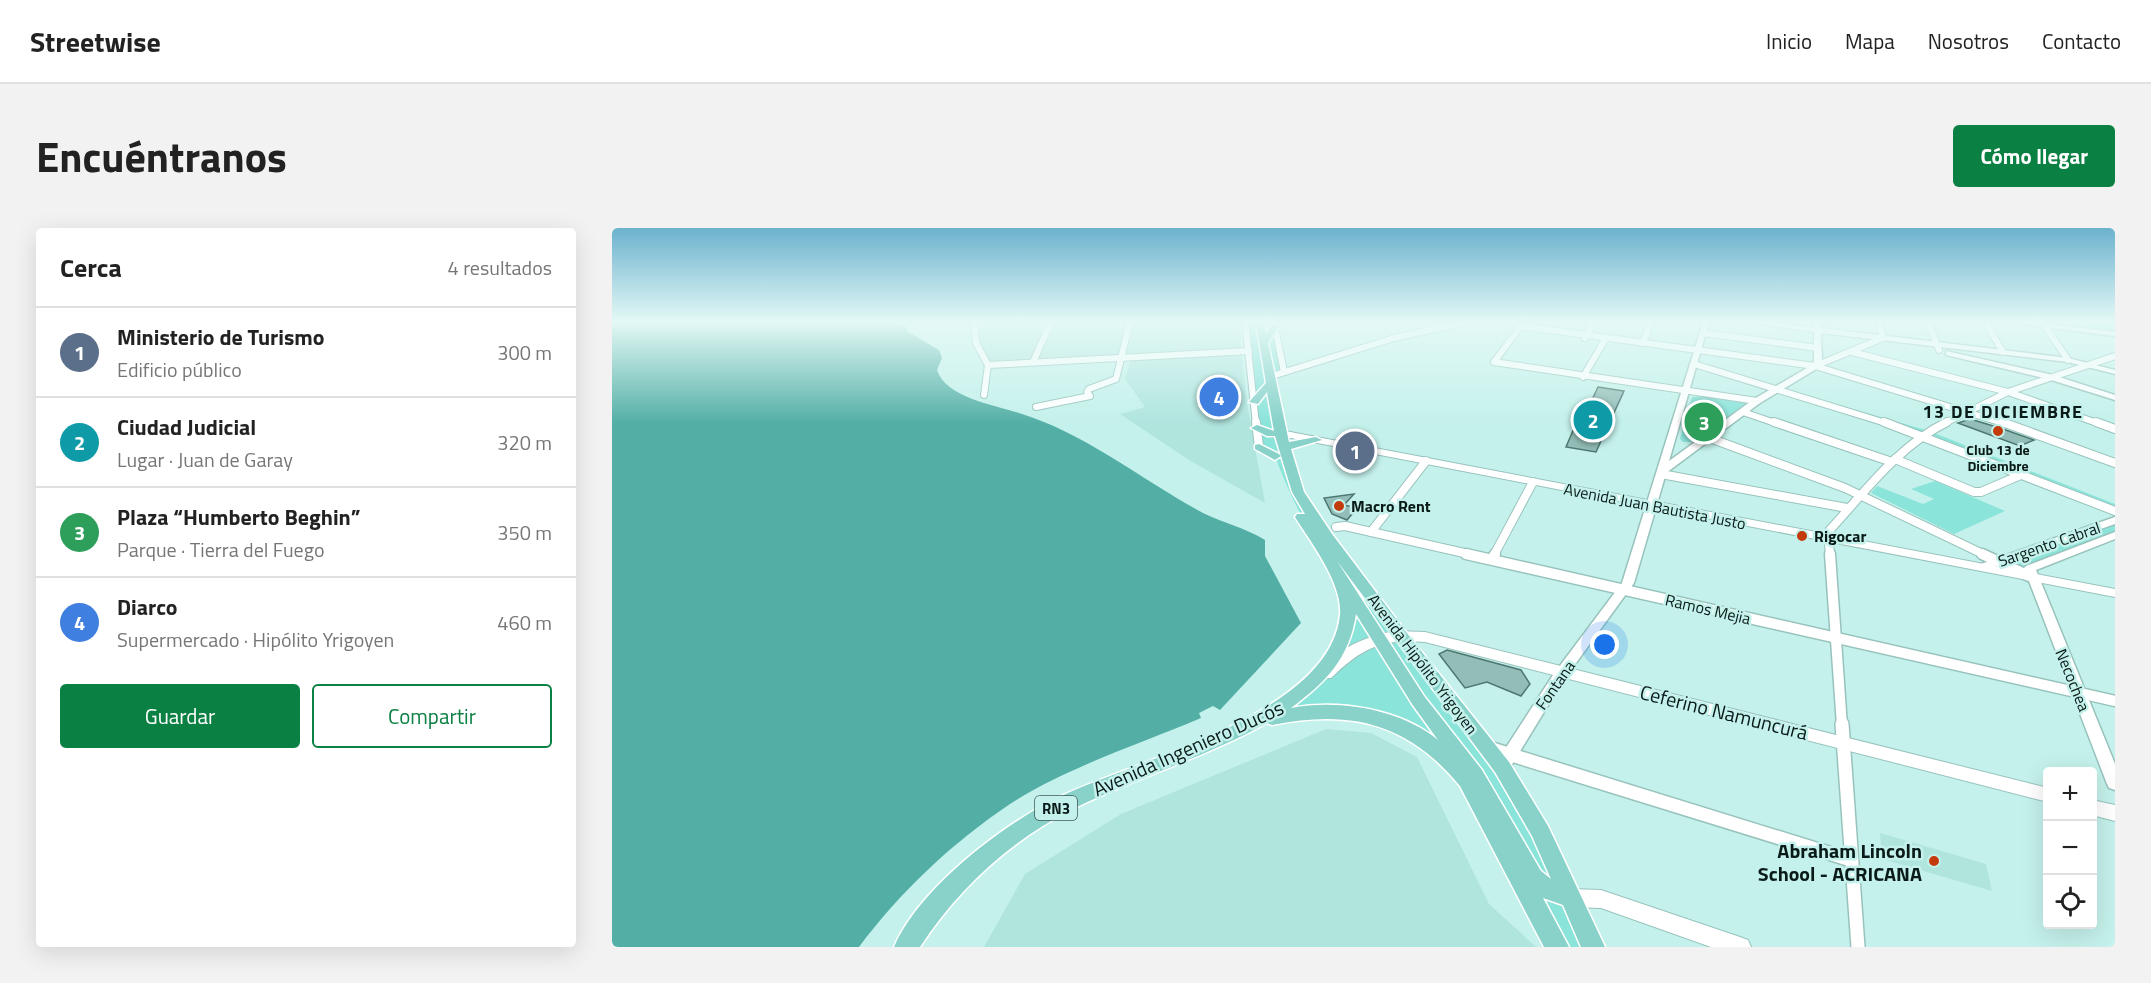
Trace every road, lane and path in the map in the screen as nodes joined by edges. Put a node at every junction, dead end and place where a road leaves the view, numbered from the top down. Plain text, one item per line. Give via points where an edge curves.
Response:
1 (983, 356) edge
2 (1036, 356) edge
3 (1153, 356) edge
4 (1249, 356) edge
5 (1261, 356) edge
6 (1281, 356) edge
7 (1337, 356) edge
8 (1499, 356) edge
9 (1595, 356) edge
10 (1697, 356) edge
11 (1734, 356) edge
12 (1818, 356) edge
13 (1843, 356) edge
14 (1866, 356) edge
15 (1971, 356) edge
16 (2032, 356) edge
17 (2065, 356) edge
18 (2115, 356) edge
19 (1123, 357) junction
20 (1265, 357) joint
21 (2068, 360) junction
22 (1033, 362) junction
23 (1694, 364) junction
24 (2087, 364) junction
25 (988, 365) junction
26 (1815, 366) junction
27 (1284, 372) junction
28 (2115, 372) edge
29 (1583, 377) junction
30 (2050, 377) junction
31 (1268, 382) junction
32 (1781, 388) junction
33 (1687, 391) junction
34 (2008, 392) junction
35 (984, 395) dead end
36 (2115, 398) edge
37 (1757, 401) junction
38 (1254, 402) junction
39 (1036, 407) dead end
40 (1970, 411) junction
41 (1743, 412) junction
42 (1257, 428) junction
43 (2115, 429) edge
44 (1926, 433) junction
45 (1707, 437) junction
46 (1316, 440) joint
47 (1672, 440) junction
48 (1277, 441) junction
49 (1698, 444) junction
50 (1259, 447) joint
51 (1893, 460) junction
52 (1426, 461) junction
53 (2115, 464) edge
54 (1661, 473) junction
55 (2023, 474) junction
56 (1533, 482) junction
57 (1859, 495) junction
58 (2115, 504) edge
59 (1651, 505) junction
60 (1847, 508) junction
61 (2115, 511) edge
62 (2115, 520) edge
63 (1331, 531) junction
64 (1371, 532) junction
65 (2115, 535) edge
66 (1828, 538) junction
67 (1492, 559) junction
68 (1330, 561) junction
69 (1999, 561) junction
70 (1982, 567) junction
71 (2031, 577) junction
72 (1624, 590) junction
73 (2115, 593) edge
74 (1400, 636) junction
75 (1379, 638) junction
76 (1836, 638) junction
77 (1563, 671) junction
78 (2079, 693) junction
79 (1296, 699) junction
80 (2115, 701) edge
81 (1246, 726) junction
82 (1844, 743) junction
83 (1505, 761) junction
84 (2115, 784) edge
85 (2043, 794) edge
86 (2097, 808) edge
87 (2115, 813) edge
88 (1851, 860) junction
89 (1572, 898) junction
90 (906, 947) edge
91 (1557, 947) edge
92 (1593, 947) edge
93 (1740, 947) edge
94 (1858, 947) edge

1 - 25 street
2 - 22 street
3 - 19 street
4 - 38 street
5 - 20 highway
6 - 27 street
7 - 27 street
8 - 29 street via 1494,362
9 - 29 street
10 - 23 street, Fontana
11 - 26 street
12 - 26 street
13 - 26 street
14 - 34 street
15 - 30 street
16 - 21 street
17 - 21 street
18 - 24 street
19 - 22 street
19 - 39 street via 1116,379 1089,389 1090,396
20 - 31 highway, Avenida Hipólito Yrigoyen / RN3
21 - 24 street
22 - 25 street
23 - 32 street
23 - 33 street, Fontana
24 - 28 street
24 - 30 street
25 - 35 street
26 - 32 street
26 - 40 street
27 - 31 street
29 - 33 street
30 - 34 street
30 - 36 street
31 - 38 highway
31 - 48 highway, Avenida Hipólito Yrigoyen / RN3
32 - 37 street
32 - 44 street
33 - 37 street
33 - 47 street, Fontana
34 - 40 street
34 - 43 street
37 - 41 street
38 - 42 street
40 - 44 street
40 - 53 street
41 - 45 street
41 - 51 street
42 - 48 highway
42 - 50 street
44 - 51 street
44 - 55 street
44 - 58 street
45 - 49 street
45 - 57 street
46 - 48 highway
46 - 52 main road, Avenida Juan Bautista Justo
47 - 49 street
47 - 54 street, Fontana
48 - 50 highway
48 - 63 highway, Avenida Hipólito Yrigoyen / RN3 via 1298,492
48 - 68 highway, Avenida Hipólito Yrigoyen / RN3 via 1292,502
49 - 54 street
51 - 55 street via 1974,492
51 - 57 street
52 - 56 main road, Avenida Juan Bautista Justo
52 - 64 street
54 - 59 street, Fontana
54 - 60 street
55 - 61 street
56 - 59 main road, Avenida Juan Bautista Justo
56 - 67 street
57 - 60 street
57 - 69 street
59 - 66 main road, Avenida Juan Bautista Justo
59 - 72 street, Fontana
60 - 66 street via 1828,532
62 - 69 street, Sargento Cabral
63 - 64 street, Ramos Mejia
63 - 74 highway, Avenida Hipólito Yrigoyen / RN3
64 - 67 street, Ramos Mejia
65 - 71 street via 2030,568
66 - 70 main road, Avenida Juan Bautista Justo
66 - 76 street
67 - 72 street, Ramos Mejia
68 - 75 highway
68 - 79 highway, Avenida Ingeniero Ducós / RN3 via 1348,607 1346,628 1331,664
69 - 70 street, Sargento Cabral
69 - 71 street
70 - 71 main road, Avenida Juan Bautista Justo
71 - 73 main road, Avenida Juan Bautista Justo
71 - 78 street, Necochea
72 - 76 street, Ramos Mejia
72 - 77 street, Fontana
74 - 75 main road, Ceferino Namuncurá
74 - 77 main road, Ceferino Namuncurá via 1434,639
74 - 83 highway, Avenida Hipólito Yrigoyen / RN3 via 1486,747
75 - 79 main road, Ceferino Namuncurá via 1349,652
75 - 89 highway via 1418,700 1475,775 1533,878 1550,891
76 - 78 street, Ramos Mejia
76 - 82 street
77 - 82 main road, Ceferino Namuncurá
77 - 83 street, Fontana
78 - 80 street, Ramos Mejia
78 - 84 street, Necochea
79 - 81 highway, Avenida Ingeniero Ducós / RN3
81 - 90 highway, Avenida Ingeniero Ducós / RN3 via 1064,804 1012,835 948,892
81 - 91 highway via 1295,713 1345,712 1388,721 1430,742 1467,781
82 - 85 main road, Ceferino Namuncurá
82 - 88 street
83 - 88 street
83 - 89 highway, Avenida Hipólito Yrigoyen / RN3
86 - 87 main road
88 - 94 street
89 - 92 highway, Avenida Hipólito Yrigoyen / RN3
89 - 93 main road via 1601,899

